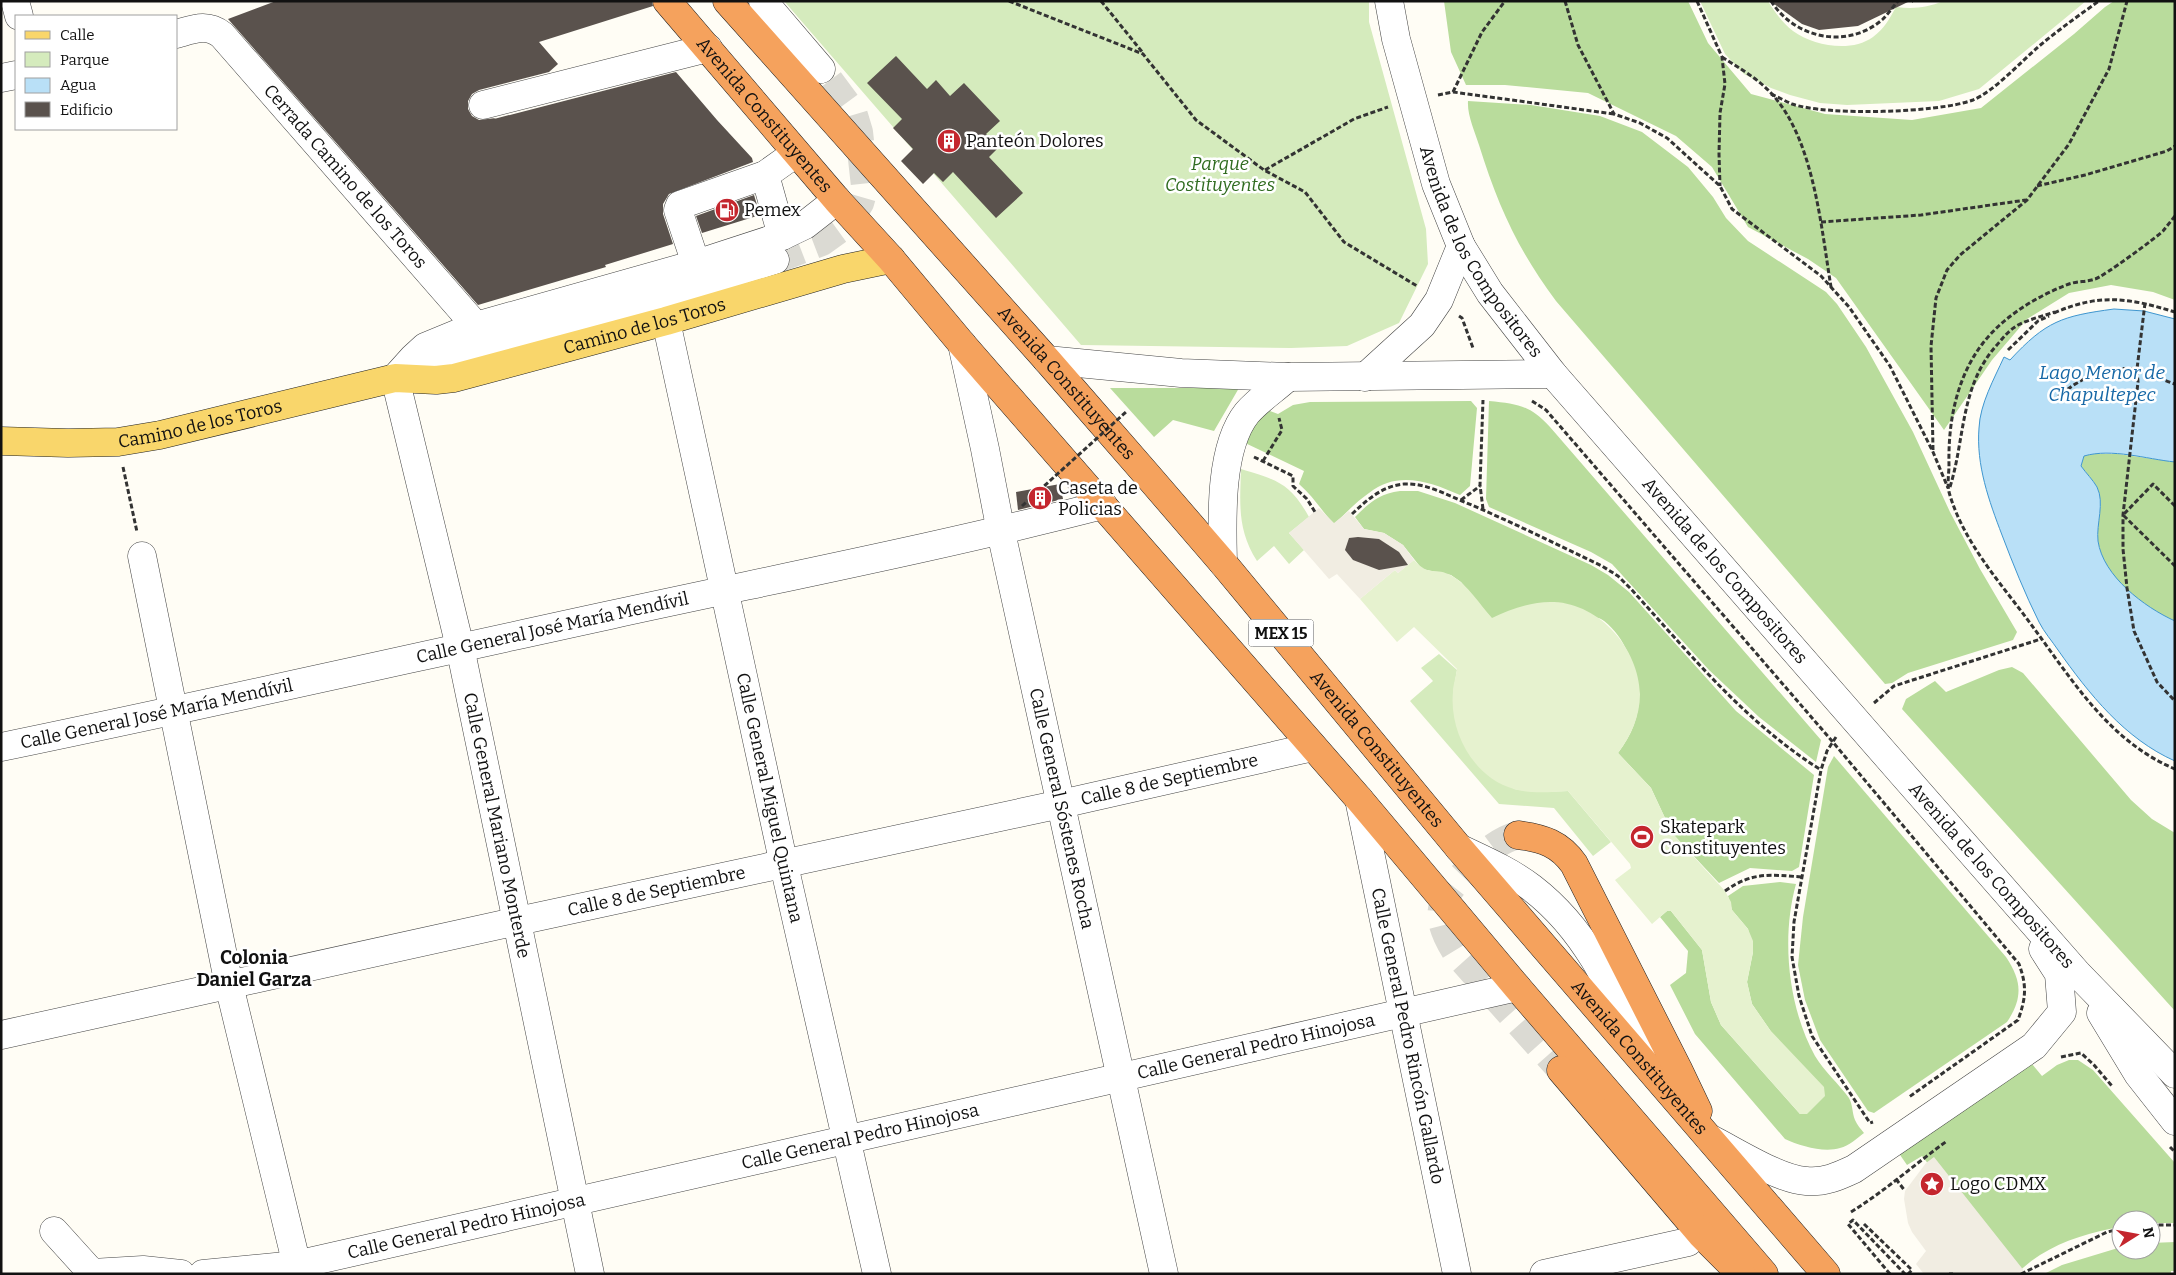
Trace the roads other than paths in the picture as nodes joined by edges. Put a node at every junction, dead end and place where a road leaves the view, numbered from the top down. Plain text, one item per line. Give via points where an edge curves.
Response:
1 (15, 1) edge
2 (667, 1) edge
3 (727, 1) edge
4 (763, 1) edge
5 (1389, 1) edge
6 (19, 15) edge
7 (178, 34) edge
8 (708, 48) junction
9 (821, 69) tunnel mouth
10 (15, 75) edge
11 (1, 78) edge
12 (484, 105) dead end
13 (796, 153) junction
14 (765, 175) junction
15 (837, 200) junction
16 (1461, 246) junction
17 (778, 248) junction
18 (891, 259) junction
19 (696, 264) junction
20 (666, 320) junction
21 (476, 326) junction
22 (962, 344) junction
23 (1048, 360) junction
24 (1553, 374) junction
25 (1288, 377) junction
26 (1365, 377) junction
27 (395, 378) junction
28 (1, 441) edge
29 (1103, 505) junction
30 (1001, 532) junction
31 (142, 556) road end
32 (1223, 563) junction
33 (723, 590) junction
34 (460, 647) junction
35 (173, 712) junction
36 (1, 747) edge
37 (1313, 747) junction
38 (1359, 800) junction
39 (1061, 804) junction
40 (1518, 835) tunnel mouth
41 (784, 865) junction
42 (2009, 895) junction
43 (518, 921) junction
44 (2077, 973) junction
45 (229, 985) junction
46 (1517, 987) junction
47 (1405, 1014) junction
48 (1, 1035) edge
49 (1561, 1070) tunnel mouth
50 (2175, 1074) edge
51 (1121, 1079) junction
52 (2172, 1133) edge
53 (1709, 1138) junction
54 (846, 1139) junction
55 (575, 1201) junction
56 (54, 1231) dead end
57 (1688, 1242) dead end
58 (298, 1269) edge
59 (181, 1274) edge
60 (203, 1274) edge
61 (590, 1274) edge
62 (877, 1274) edge
63 (1164, 1274) edge
64 (1458, 1274) edge
65 (1544, 1274) edge
66 (1741, 1274) edge
67 (1764, 1274) edge
68 (1826, 1274) edge

1 - 6 street
2 - 8 highway, Avenida Constituyentes / MEX 15
3 - 23 highway, Avenida Constituyentes / MEX 15
4 - 9 street
5 - 16 street, Avenida de los Compositores via 1396,39 1436,184
7 - 21 street, Cerrada Camino de los Toros via 200,28 222,35
8 - 12 street
8 - 13 highway, Avenida Constituyentes / MEX 15
10 - 11 street
13 - 14 street
13 - 15 highway, Avenida Constituyentes / MEX 15
14 - 17 street
14 - 19 street via 680,205 678,210
15 - 17 street
15 - 18 highway, Avenida Constituyentes / MEX 15
16 - 24 street, Avenida de los Compositores via 1490,293
16 - 26 street via 1439,300 1422,325
17 - 19 street
17 - 27 street, Camino de los Toros
18 - 20 main road, Camino de los Toros via 850,267
18 - 22 highway, Avenida Constituyentes / MEX 15
19 - 21 street
20 - 27 main road, Camino de los Toros via 454,378
20 - 33 street, Calle General Miguel Quintana
21 - 27 street via 425,347
22 - 29 highway, Avenida Constituyentes / MEX 15
22 - 30 street, Calle General Sóstenes Rocha
23 - 25 street via 1181,373
23 - 32 highway, Avenida Constituyentes / MEX 15
24 - 26 street
24 - 42 street, Avenida de los Compositores
25 - 26 street
25 - 32 street via 1247,414 1231,446 1224,484
27 - 28 main road, Camino de los Toros via 160,435 118,442
27 - 34 street, Calle General Mariano Monterde
29 - 30 street, Calle General José María Mendívil
29 - 37 highway, Avenida Constituyentes / MEX 15
30 - 33 street, Calle General José María Mendívil
30 - 39 street, Calle General Sóstenes Rocha
31 - 35 street
32 - 53 highway, Avenida Constituyentes / MEX 15 via 1459,848
33 - 34 street, Calle General José María Mendívil
33 - 41 street, Calle General Miguel Quintana
34 - 35 street, Calle General José María Mendívil
34 - 43 street, Calle General Mariano Monterde
35 - 36 street, Calle General José María Mendívil
35 - 45 street
37 - 38 highway, Avenida Constituyentes / MEX 15
37 - 39 street, Calle 8 de Septiembre
38 - 46 highway, Avenida Constituyentes / MEX 15
38 - 47 street, Calle General Pedro Rincón Gallardo
39 - 41 street, Calle 8 de Septiembre
39 - 51 street, Calle General Sóstenes Rocha
40 - 53 highway via 1552,844 1565,852 1574,864 1674,1060
41 - 43 street, Calle 8 de Septiembre
41 - 54 street, Calle General Miguel Quintana
42 - 44 street, Avenida de los Compositores
42 - 53 street via 2059,974 2062,1012 2034,1046 1854,1169 1836,1177 1804,1181 1777,1172
43 - 45 street, Calle 8 de Septiembre
43 - 55 street, Calle General Mariano Monterde
44 - 50 street, Avenida de los Compositores
44 - 52 street
45 - 48 street, Calle 8 de Septiembre
45 - 58 street
46 - 47 street, Calle General Pedro Hinojosa
46 - 67 highway, Avenida Constituyentes / MEX 15
47 - 51 street, Calle General Pedro Hinojosa
47 - 64 street, Calle General Pedro Rincón Gallardo
49 - 66 highway via 1701,1234
51 - 54 street, Calle General Pedro Hinojosa
51 - 63 street, Calle General Sóstenes Rocha
53 - 68 highway, Avenida Constituyentes / MEX 15
54 - 55 street, Calle General Pedro Hinojosa
54 - 62 street, Calle General Miguel Quintana
55 - 58 street, Calle General Pedro Hinojosa
55 - 61 street, Calle General Mariano Monterde
56 - 59 street via 92,1273 143,1270
57 - 65 street
58 - 60 street, Calle General Pedro Hinojosa

